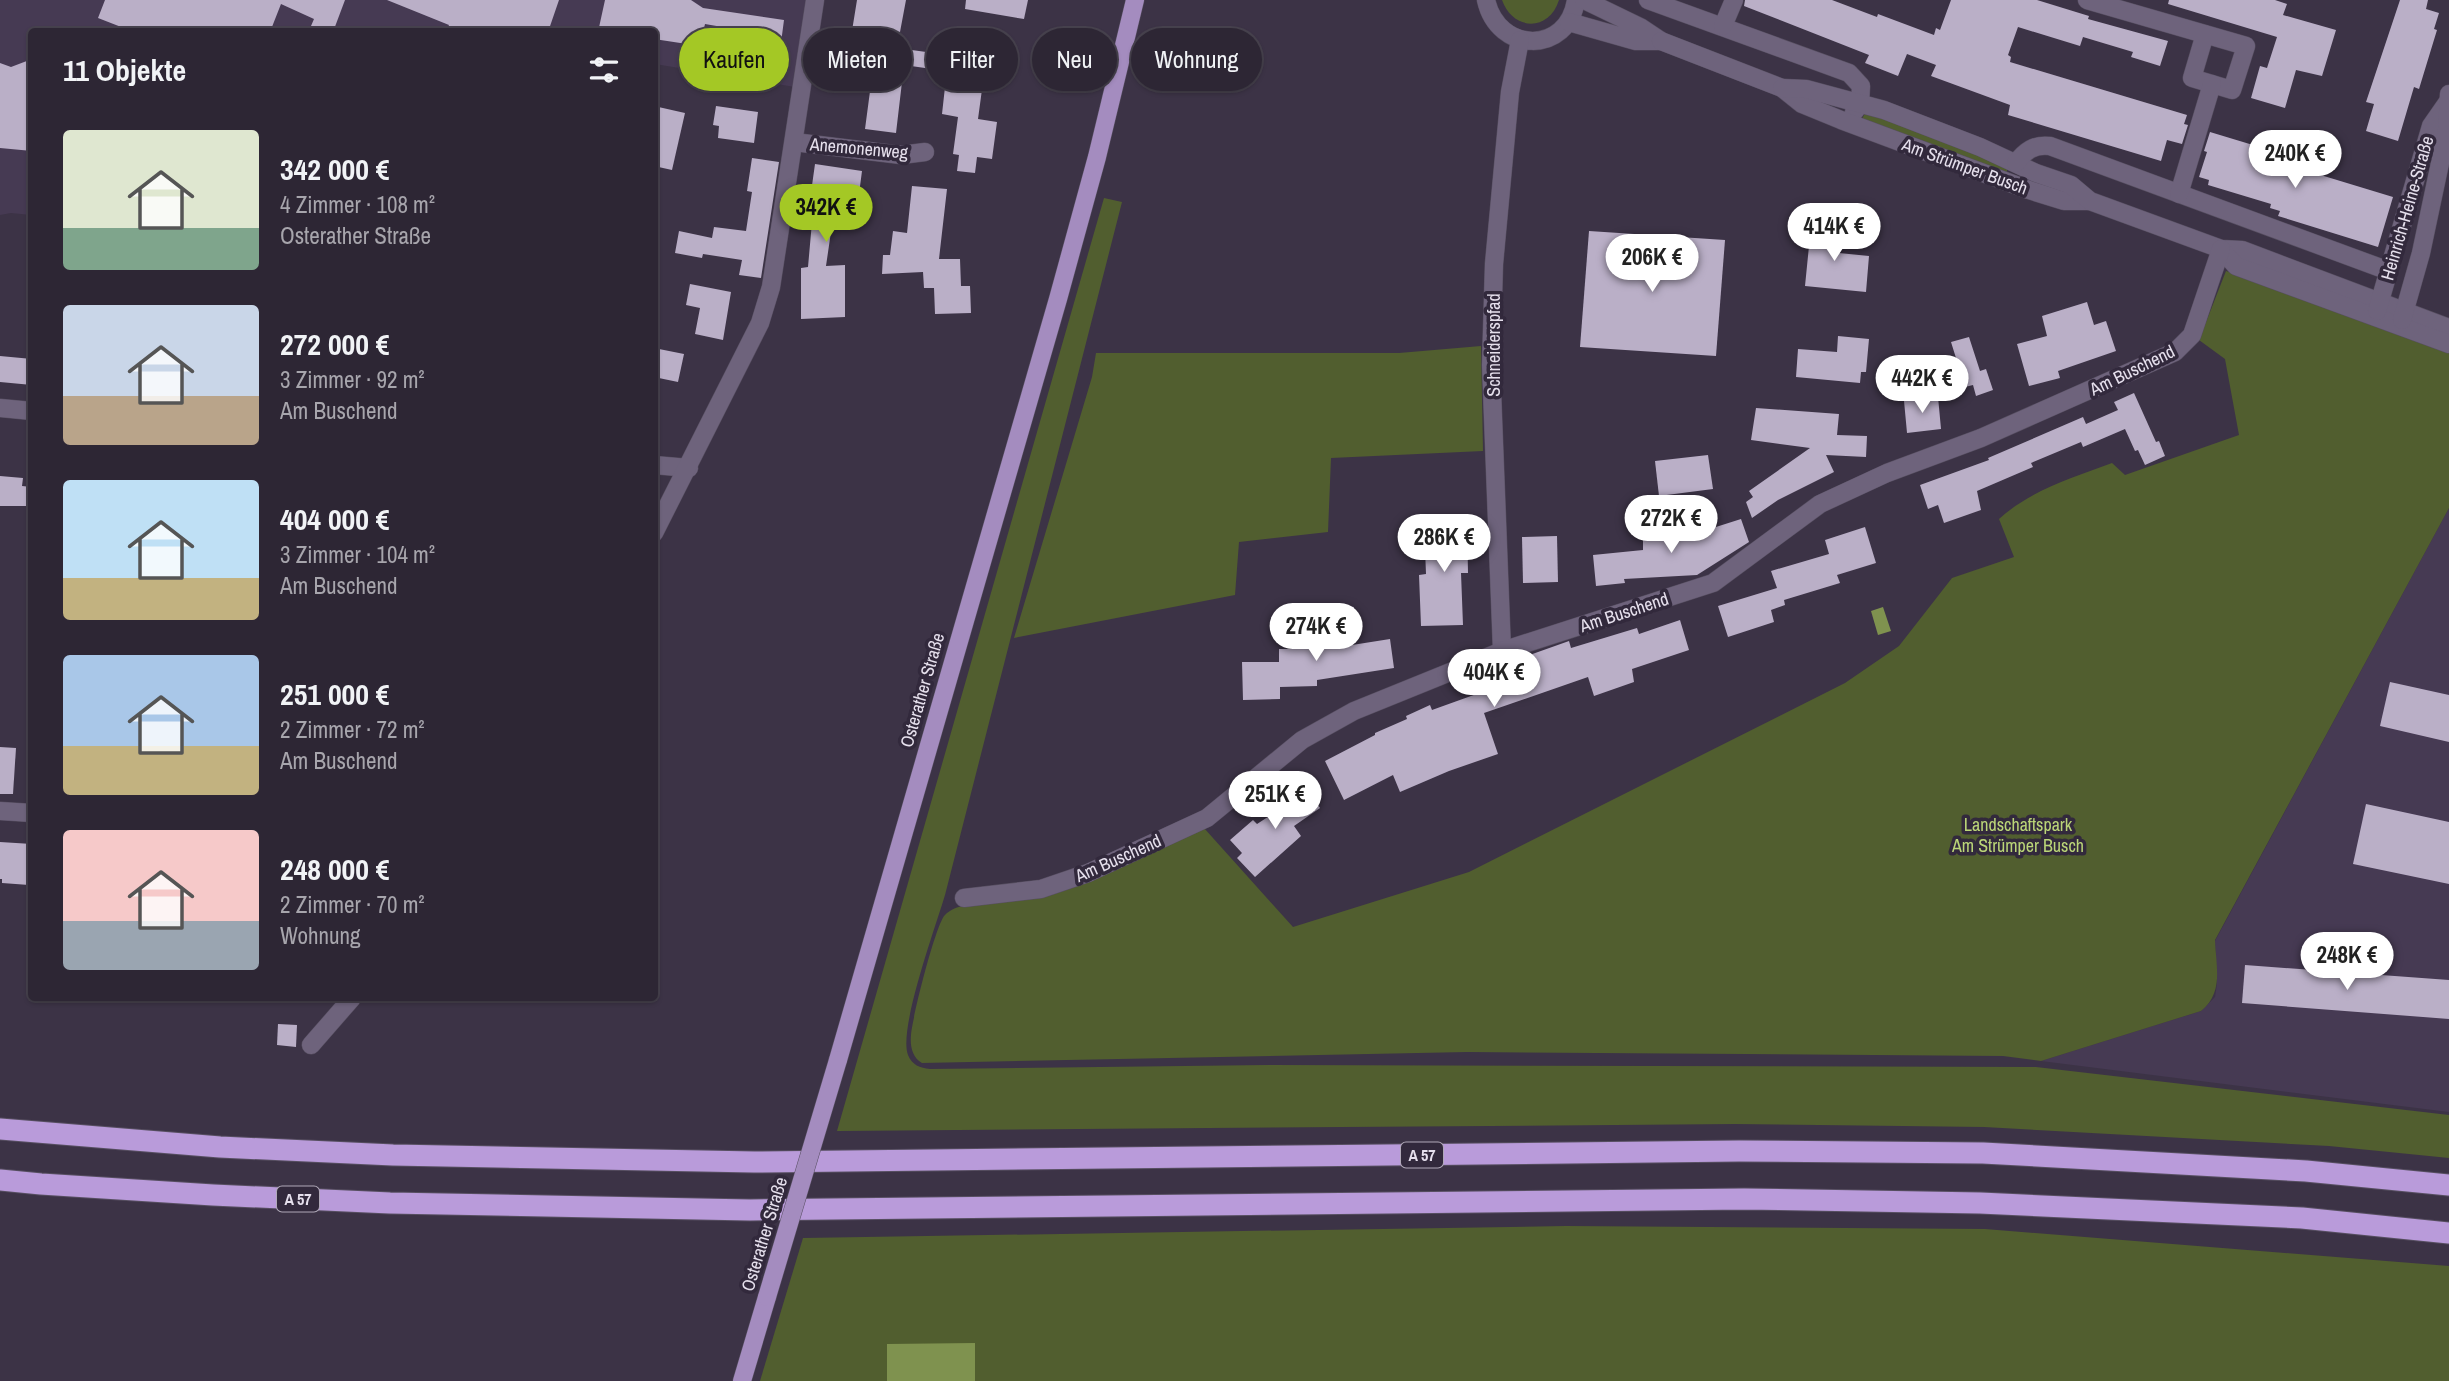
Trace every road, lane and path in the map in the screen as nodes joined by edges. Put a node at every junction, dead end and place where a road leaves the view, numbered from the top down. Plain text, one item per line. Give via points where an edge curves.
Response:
1 (815, 0) edge
2 (1485, 0) edge
3 (1576, 0) edge
4 (1584, 0) edge
5 (1648, 0) edge
6 (1734, 0) edge
7 (2087, 0) edge
8 (1134, 4) edge
9 (1569, 22) junction
10 (1724, 26) junction
11 (2205, 34) junction
12 (1520, 40) junction
13 (1661, 41) junction
14 (2212, 84) junction
15 (1782, 88) junction
16 (2448, 99) edge
17 (1860, 104) junction
18 (1841, 120) junction
19 (794, 142) junction
20 (925, 152) dead end
21 (2016, 163) junction
22 (2179, 194) junction
23 (2090, 201) junction
24 (2221, 249) junction
25 (2389, 271) junction
26 (2377, 309) junction
27 (2403, 319) junction
28 (2449, 328) edge
29 (2449, 344) edge
30 (0, 408) edge
31 (28, 411) edge
32 (658, 465) edge
33 (689, 468) junction
34 (658, 526) edge
35 (1502, 651) junction
36 (0, 811) edge
37 (28, 813) edge
38 (964, 898) dead end
39 (349, 1001) edge
40 (311, 1045) dead end
41 (0, 1129) edge
42 (0, 1180) edge
43 (2449, 1185) edge
44 (2449, 1233) edge
45 (742, 1381) edge

1 - 19 street
2 - 12 street via 1497,26
3 - 9 street
4 - 13 street, Am Strümper Busch
5 - 10 street
6 - 10 street
7 - 11 street
8 - 45 main road, Osterather Straße, bridge via 1058,299
9 - 12 street via 1547,39
9 - 13 street, Am Strümper Busch via 1636,41
10 - 17 street via 1849,73 1861,86
11 - 14 street via 2192,78
11 - 14 street via 2246,46 2232,89
12 - 35 street, Schneiderspfad via 1510,92 1493,276 1491,365
13 - 15 street, Am Strümper Busch
14 - 22 street
15 - 17 street, Am Strümper Busch via 1807,89
15 - 18 street, Am Strümper Busch via 1802,104
16 - 25 street, Heinrich-Heine-Straße via 2431,126
16 - 27 street, Heinrich-Heine-Straße via 2447,130
17 - 18 street
17 - 21 street, Am Strümper Busch
18 - 23 street, Am Strümper Busch via 2064,201
19 - 20 street, Anemonenweg via 901,155
19 - 33 street via 771,287 760,323
21 - 22 street via 2041,145
21 - 23 street, Am Strümper Busch via 2071,186
22 - 25 street
23 - 24 street, Am Strümper Busch
24 - 26 street, Am Strümper Busch via 2236,266
24 - 35 street, Am Buschend via 2192,335 2175,352 1820,504 1713,583
25 - 26 street, Heinrich-Heine-Straße
26 - 27 street, Am Strümper Busch
27 - 28 street, Am Strümper Busch
27 - 29 street, Am Strümper Busch
30 - 31 street
32 - 33 street
33 - 34 street
35 - 38 street, Am Buschend via 1354,711 1302,740 1207,818 1088,873 1041,889
36 - 37 street
39 - 40 street
41 - 43 highway, A 57 via 393,1155 754,1162 1739,1151 1983,1153 2306,1171
42 - 44 highway, A 57 via 376,1203 750,1210 1744,1199 1980,1203 2302,1219

